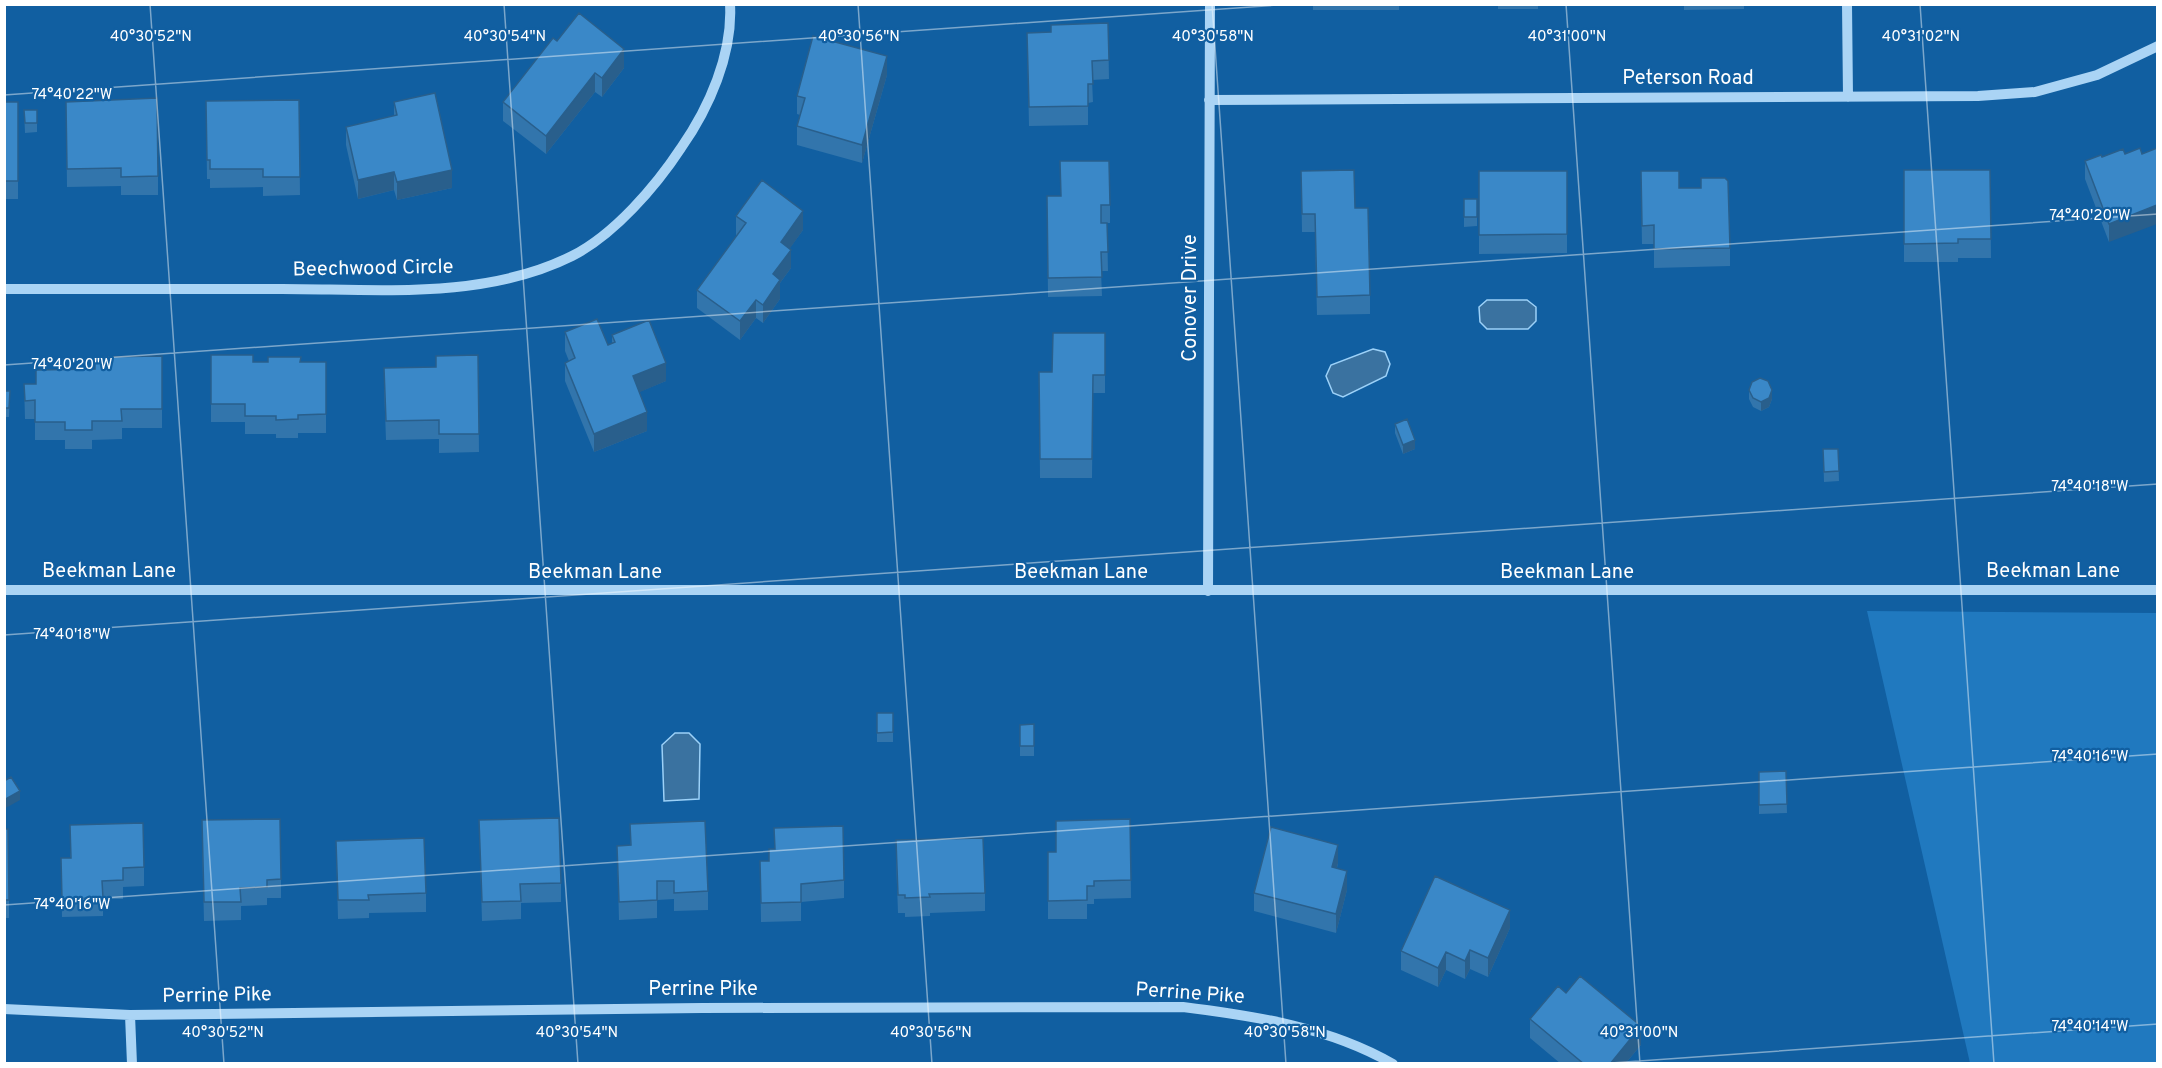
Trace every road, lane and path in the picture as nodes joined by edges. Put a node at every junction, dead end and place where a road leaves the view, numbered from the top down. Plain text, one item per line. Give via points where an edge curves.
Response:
1 (730, 4) edge
2 (1210, 4) edge
3 (1847, 4) edge
4 (2157, 46) edge
5 (1848, 97) junction
6 (1209, 100) junction
7 (4, 289) edge
8 (4, 590) edge
9 (2157, 590) edge
10 (1208, 591) junction
11 (4, 1009) edge
12 (130, 1015) junction
13 (132, 1064) edge
14 (1393, 1064) edge

1 - 7 street, Beechwood Circle via 731,22 718,79 693,131 664,173 626,216 573,255 514,278 438,289
2 - 6 street, Conover Drive
3 - 5 street
4 - 5 street, Peterson Road via 2097,75 2035,93
5 - 6 street, Peterson Road
6 - 10 street, Conover Drive
8 - 10 street, Beekman Lane
9 - 10 street, Beekman Lane
11 - 12 street, Perrine Pike
12 - 13 street
12 - 14 street, Perrine Pike via 1183,1007 1248,1015 1310,1029 1371,1051

